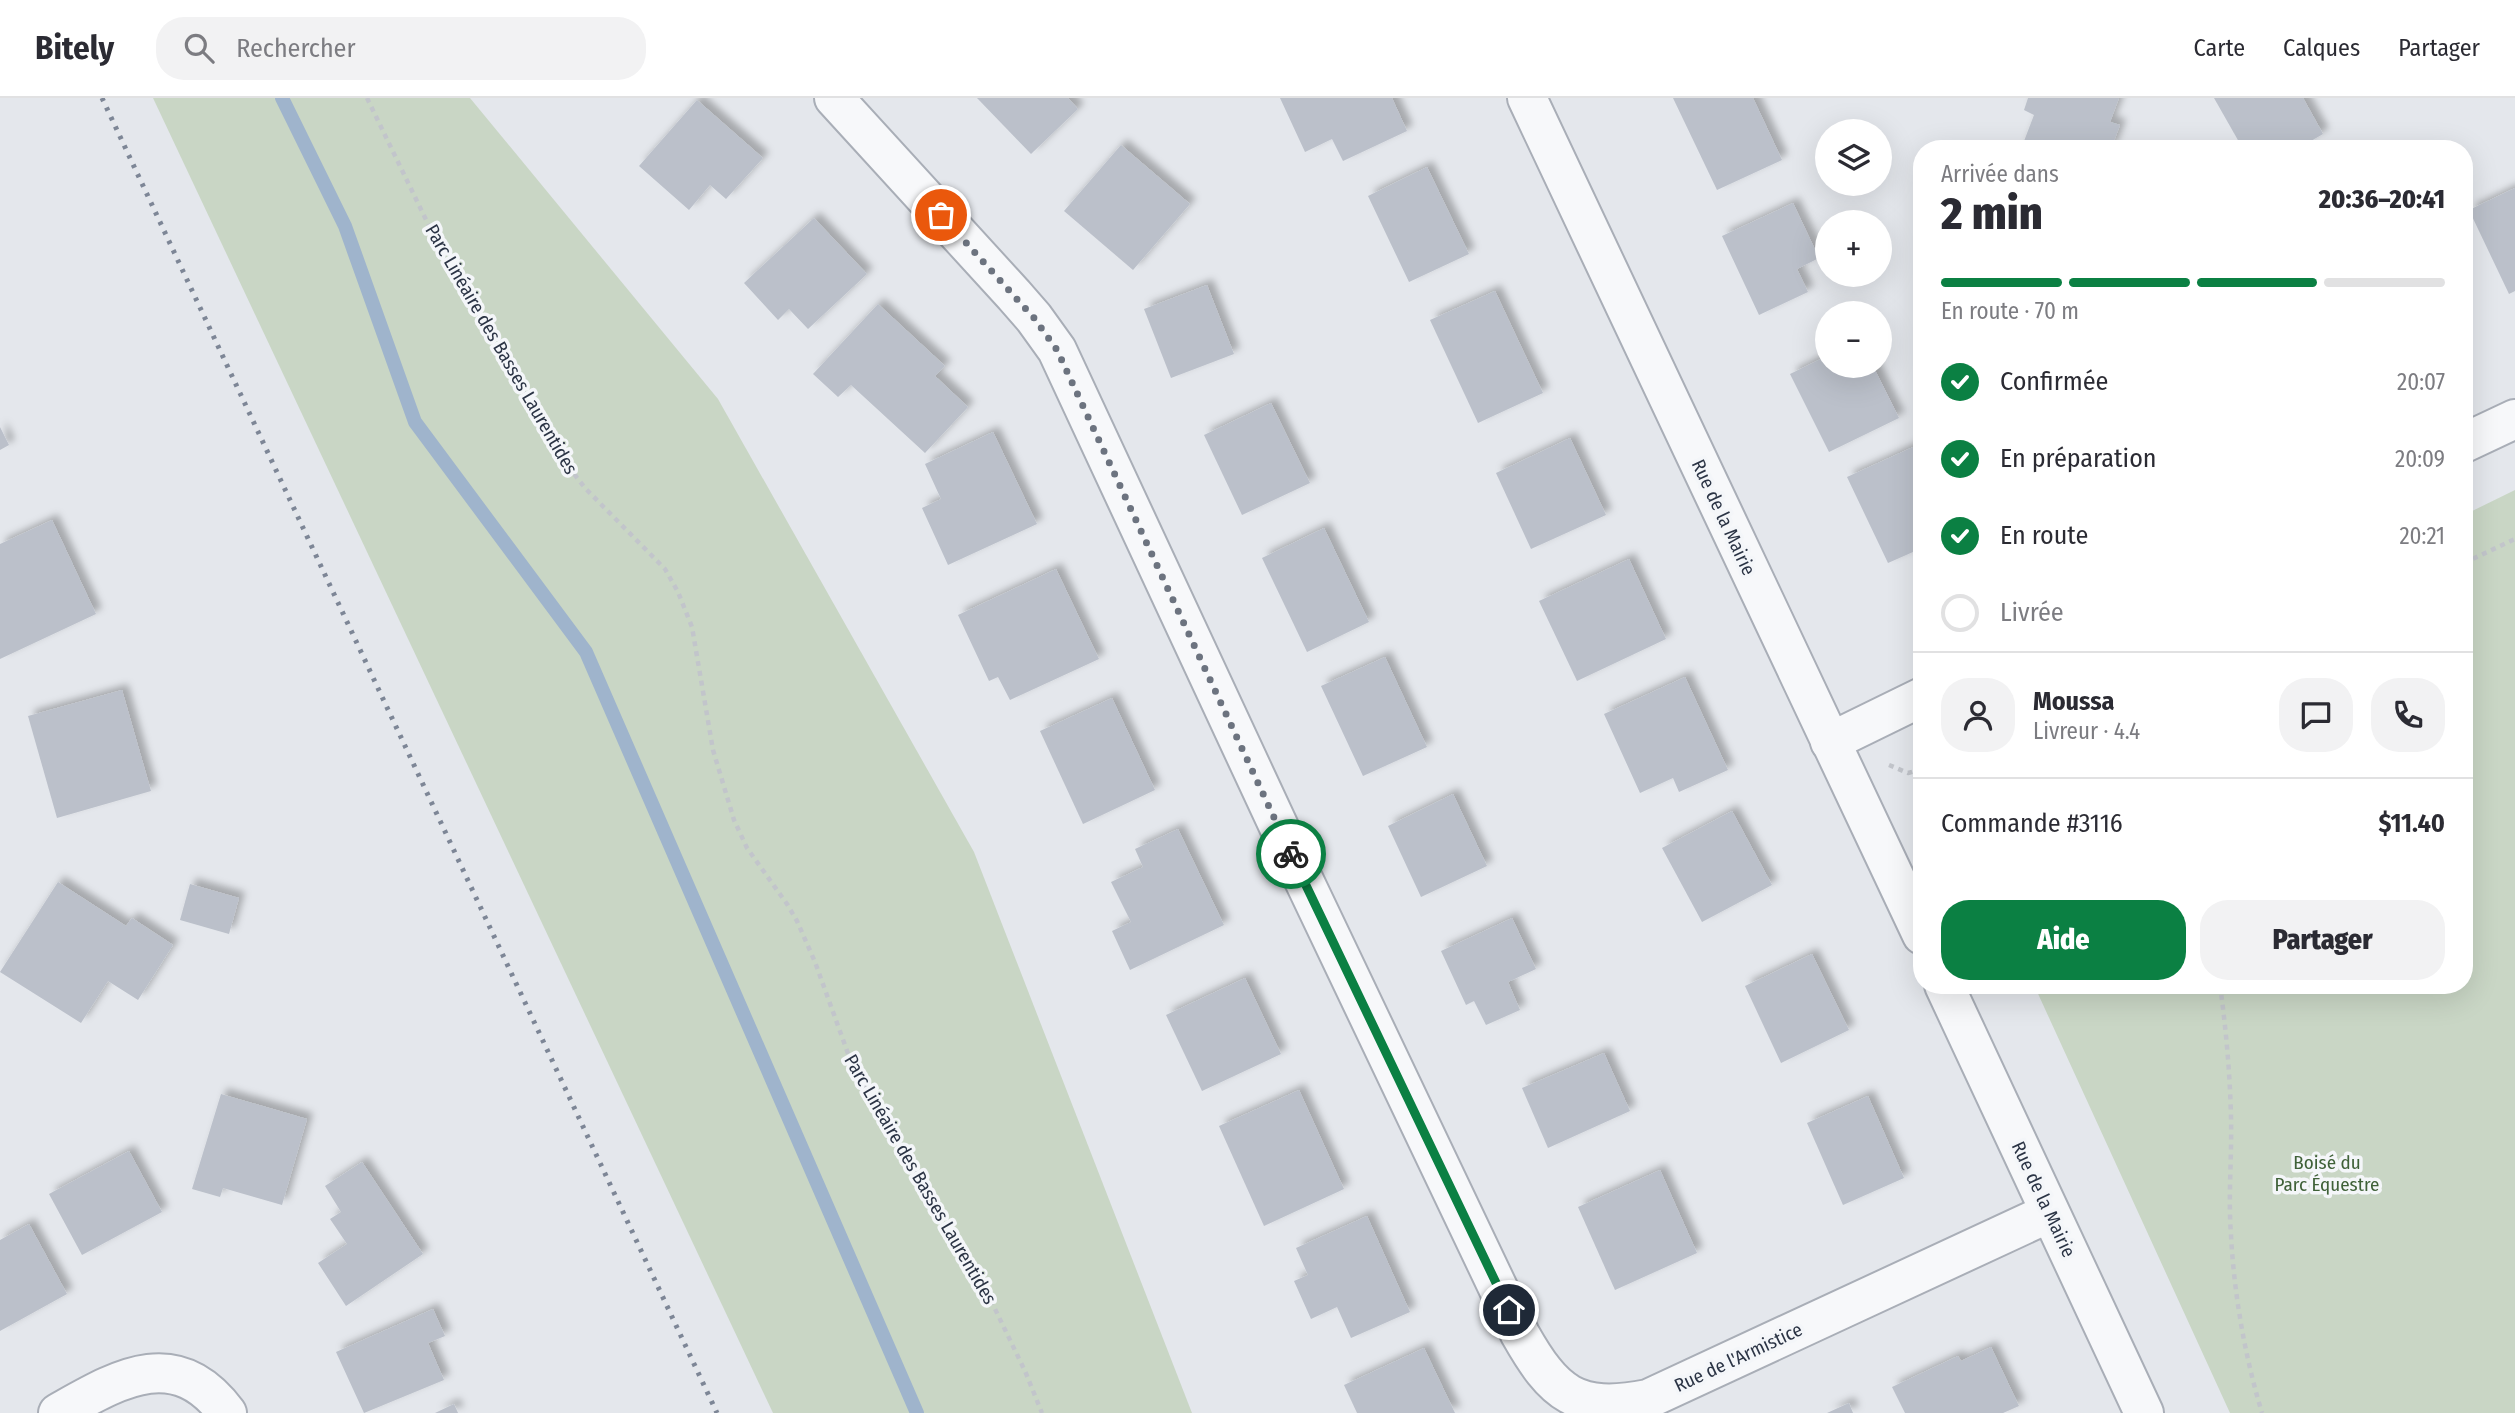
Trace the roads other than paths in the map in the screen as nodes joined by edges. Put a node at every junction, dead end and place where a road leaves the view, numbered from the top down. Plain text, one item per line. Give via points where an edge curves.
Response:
1 (834, 98) edge
2 (1527, 98) edge
3 (2515, 419) edge
4 (2473, 439) edge
5 (1913, 701) edge
6 (1830, 741) junction
7 (1913, 916) edge
8 (1948, 994) edge
9 (2049, 1213) junction
10 (58, 1413) edge
11 (227, 1413) edge
12 (2144, 1413) edge

1 - 9 street, Rue de l'Armistice via 1014,295 1057,350 1514,1322 1542,1373 1564,1395 1607,1407 1648,1399
2 - 6 street, Rue de la Mairie
3 - 4 street
5 - 6 street
6 - 7 street, Rue de la Mairie
8 - 9 street, Rue de la Mairie
9 - 12 street, Rue de la Mairie
10 - 11 street via 116,1382 147,1372 192,1382

